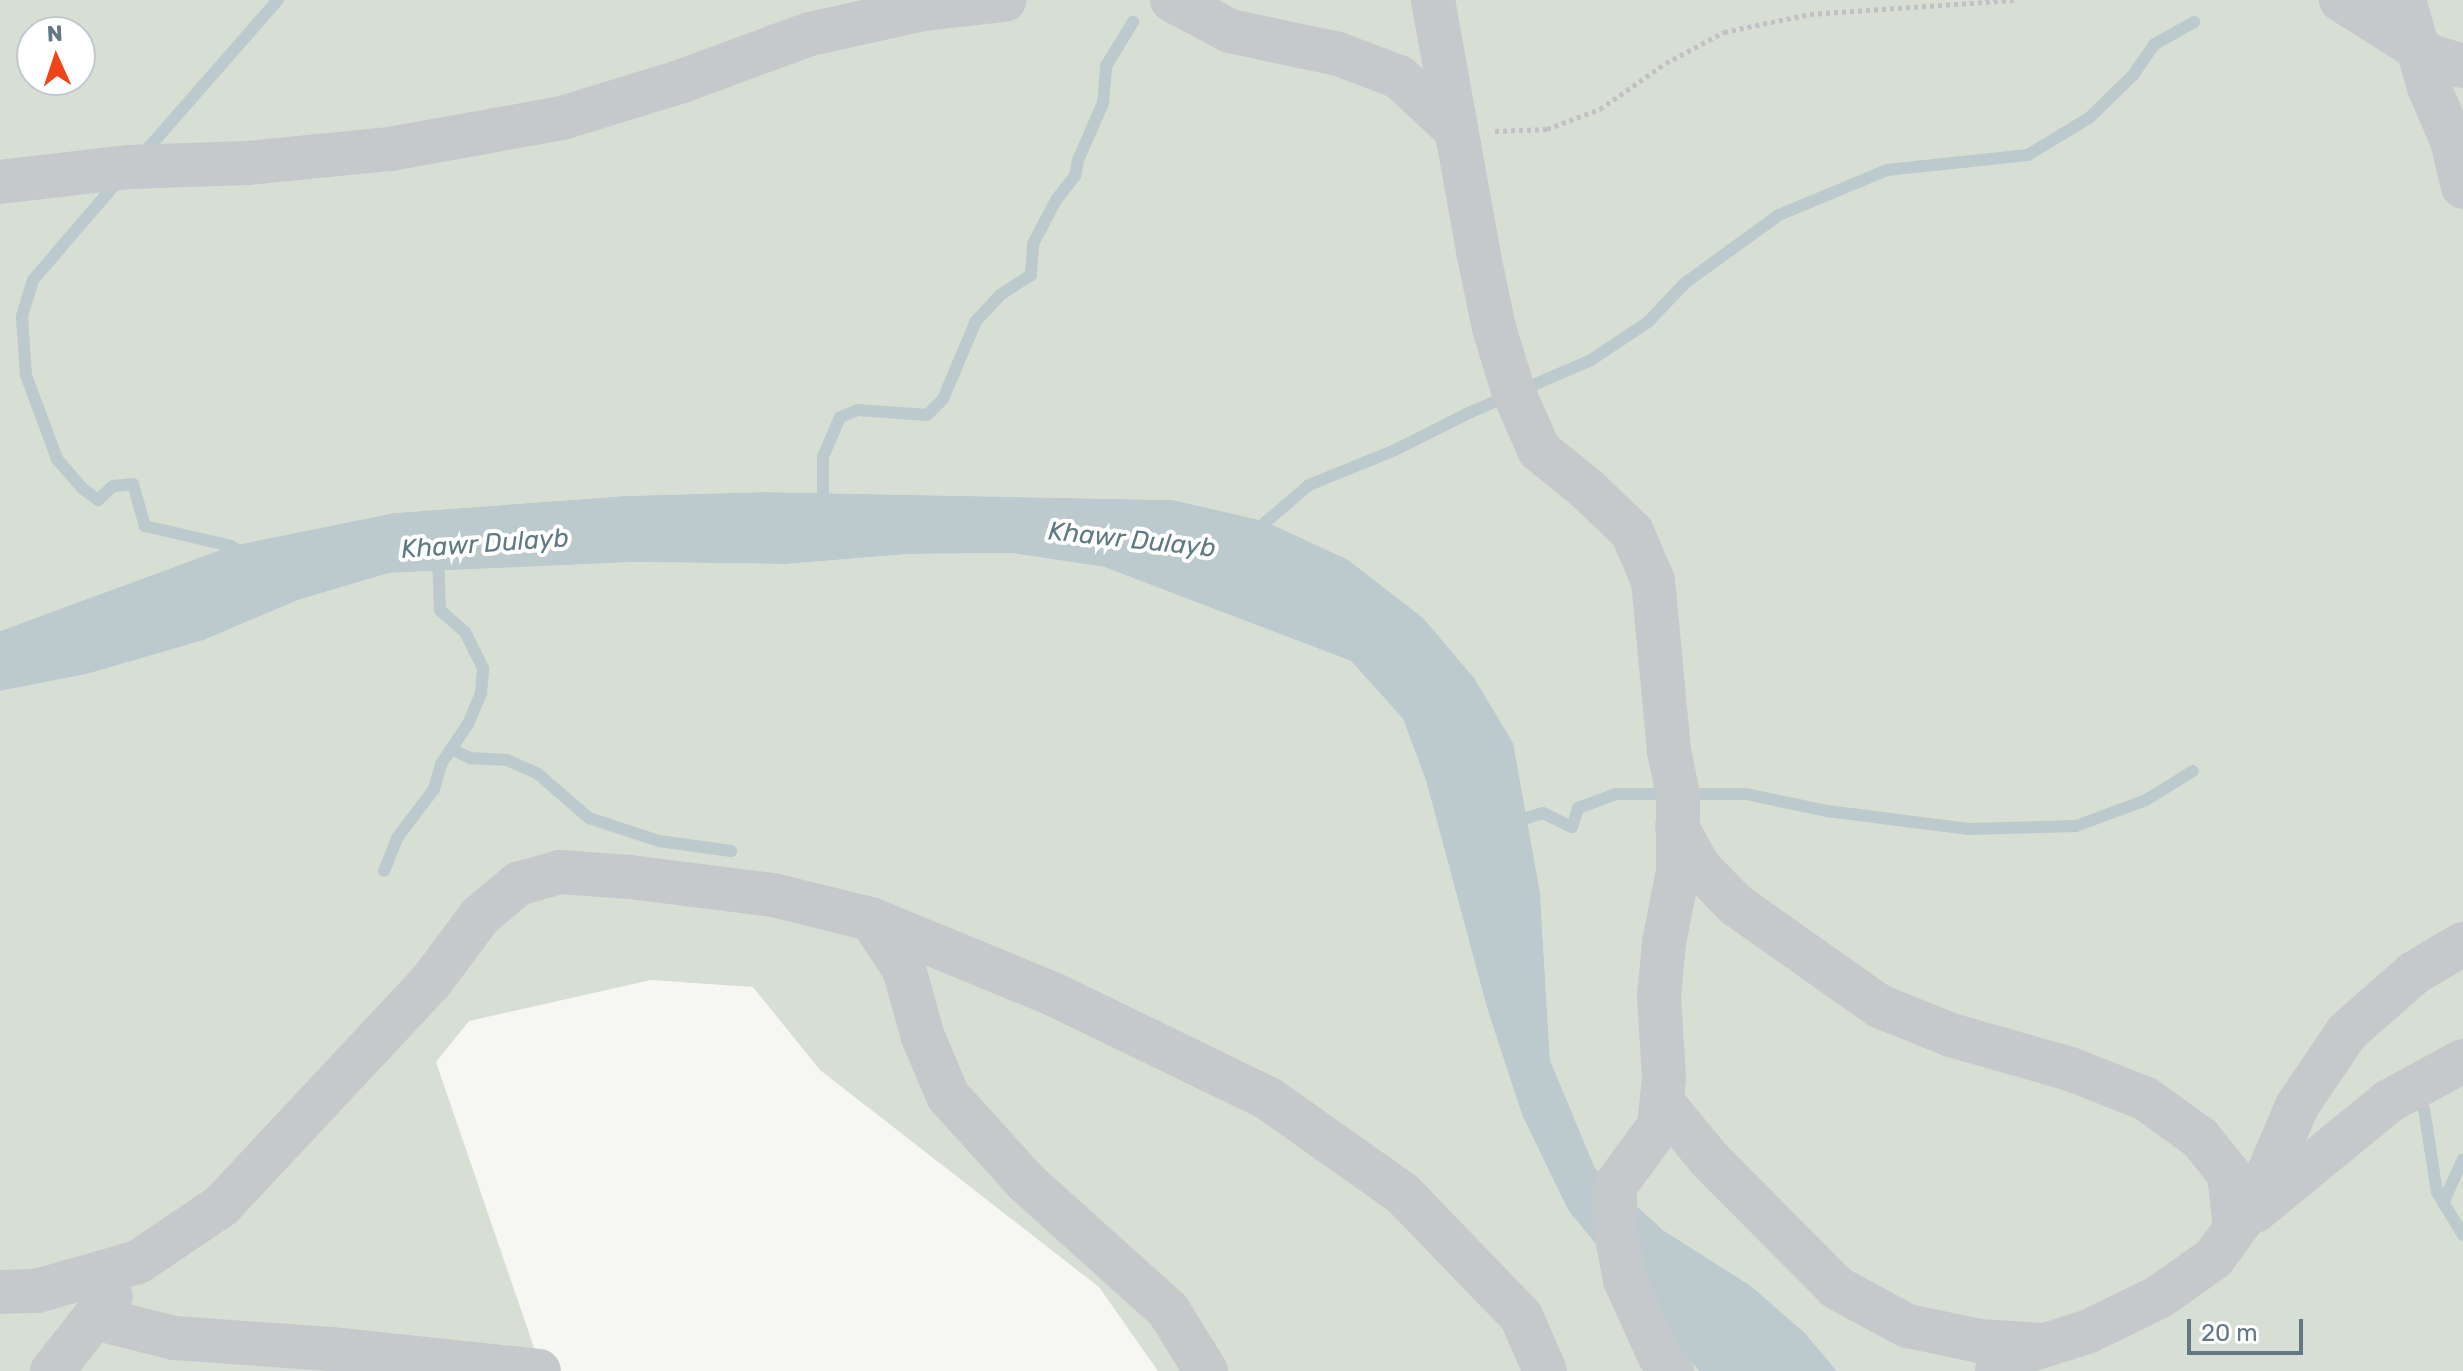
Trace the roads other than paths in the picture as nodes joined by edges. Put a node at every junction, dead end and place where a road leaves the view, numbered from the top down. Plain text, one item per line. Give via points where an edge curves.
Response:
1 (1004, 0) edge
2 (1172, 0) edge
3 (1433, 0) edge
4 (2341, 0) edge
5 (2404, 0) edge
6 (2416, 47) junction
7 (2463, 66) edge
8 (1456, 130) junction
9 (0, 182) edge
10 (2463, 187) edge
11 (1677, 827) junction
12 (871, 919) junction
13 (2463, 944) edge
14 (2463, 1061) edge
15 (1662, 1102) junction
16 (2235, 1228) junction
17 (138, 1262) junction
18 (0, 1292) edge
19 (94, 1318) junction
20 (2045, 1345) junction
21 (52, 1371) edge
22 (539, 1371) edge
23 (1206, 1371) edge
24 (1545, 1371) edge
25 (1672, 1371) edge
26 (1997, 1371) edge

1 - 9 street via 924,9 810,34 562,118 390,149
2 - 8 street via 1230,31 1338,54 1399,77
3 - 8 street
4 - 6 street
5 - 6 street
6 - 7 street
6 - 10 street via 2452,141
8 - 11 street via 1494,328 1514,393 1539,450 1632,532 1653,581 1678,794
11 - 15 street via 1678,871 1659,996
11 - 16 street via 1699,867 1736,905 1879,1006 2146,1099 2200,1138 2229,1174
12 - 17 street via 773,895 630,877 560,872 518,884 480,916 430,983 221,1206
12 - 23 street via 904,969 923,1037 948,1096 1027,1183 1168,1310
12 - 24 street via 1053,994 1269,1099 1403,1194 1521,1316
13 - 16 street via 2414,973 2347,1032 2297,1106 2258,1197
14 - 16 street via 2389,1101
15 - 20 street via 1710,1160 1837,1288 1908,1326 1979,1341
15 - 25 street via 1659,1126 1615,1186 1615,1227 1625,1280 1659,1355
16 - 20 street via 2214,1258 2159,1297 2087,1332
17 - 18 street via 37,1291
17 - 19 street
19 - 21 street
19 - 22 street via 174,1338
20 - 26 street via 2014,1355

